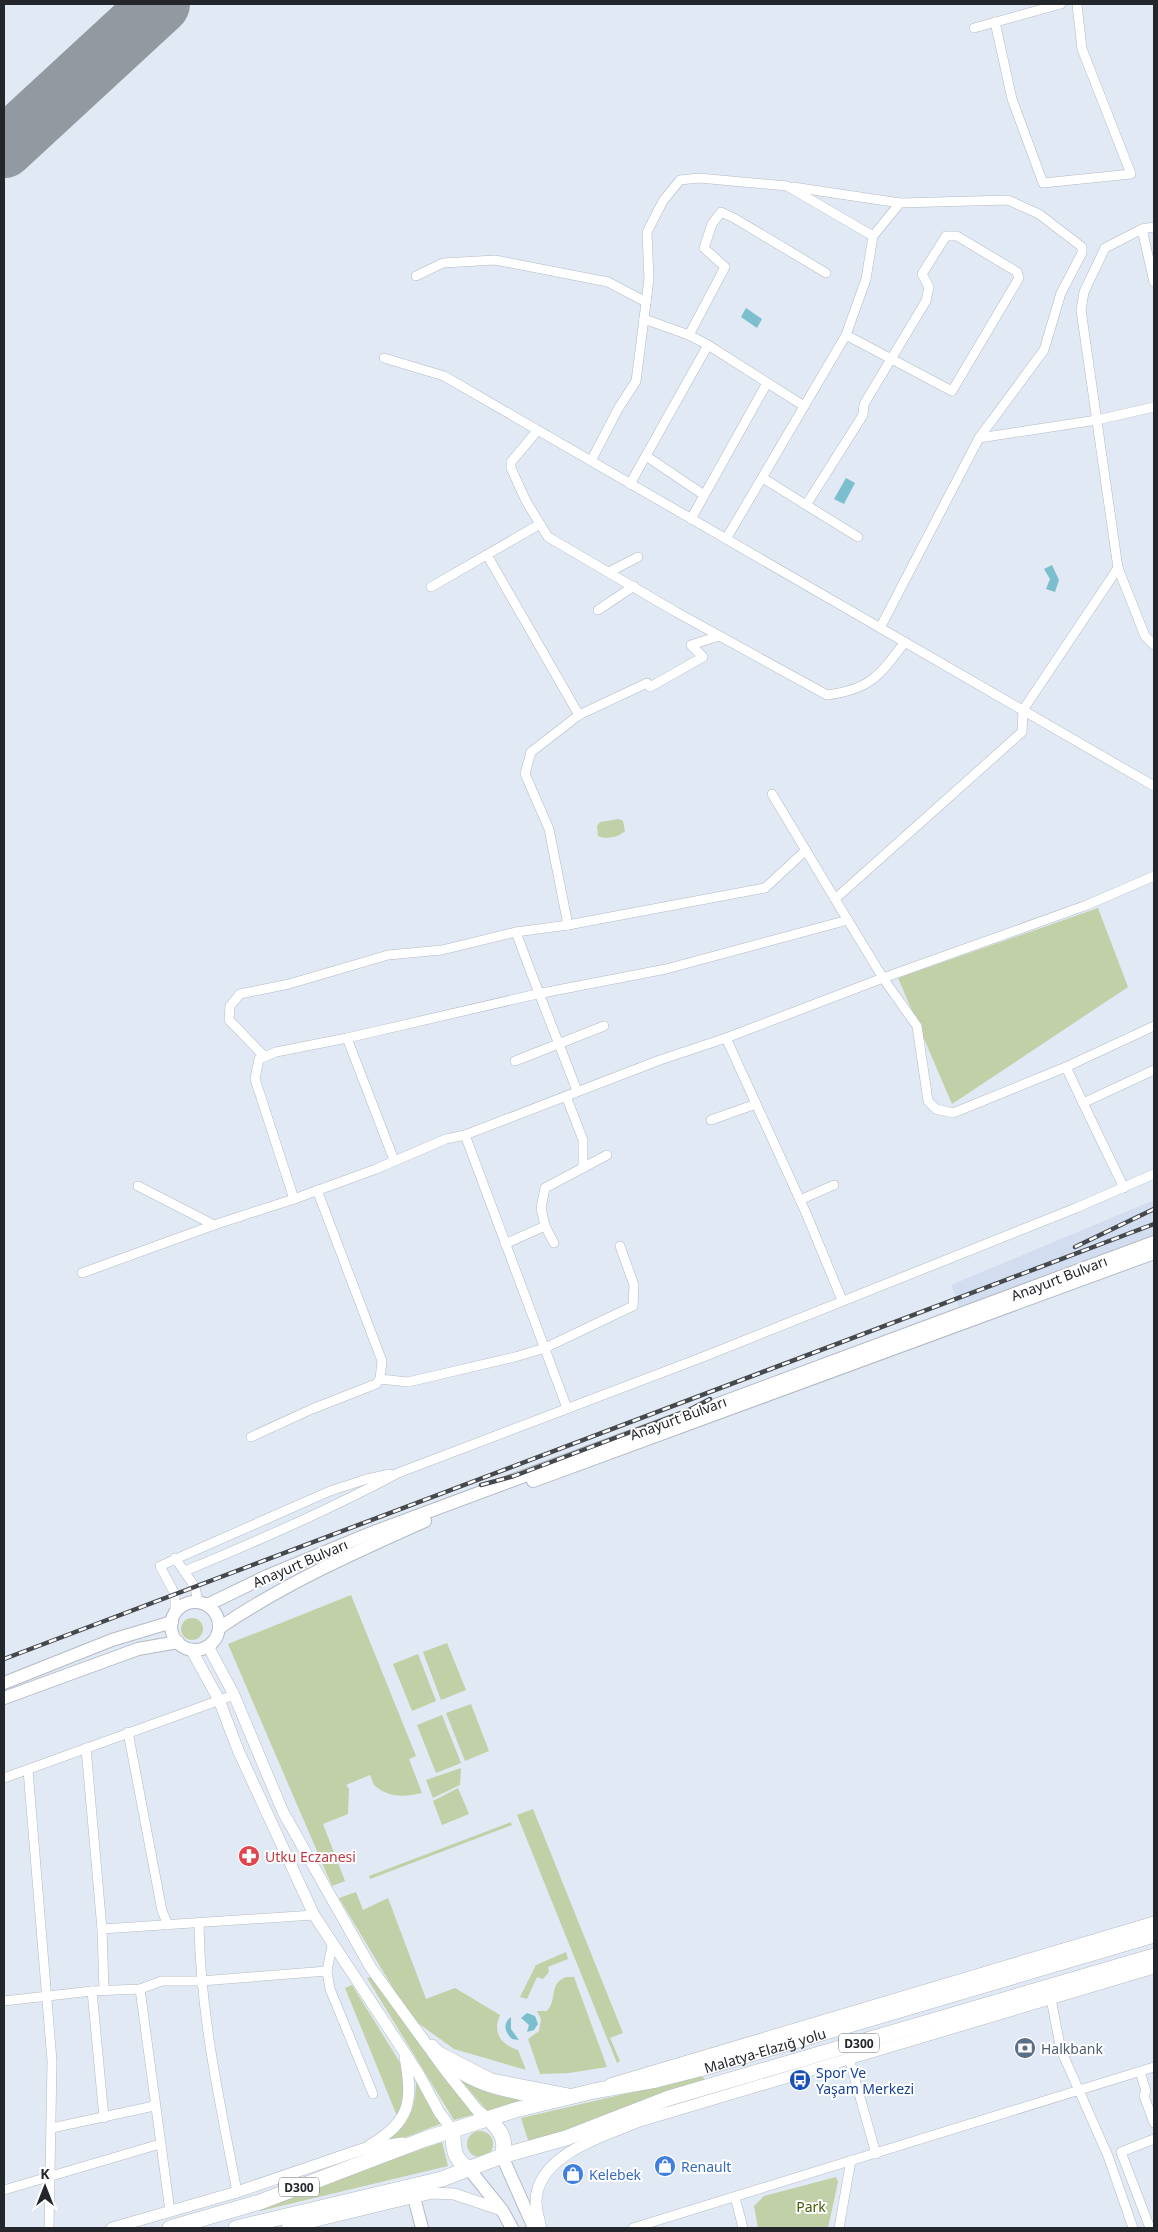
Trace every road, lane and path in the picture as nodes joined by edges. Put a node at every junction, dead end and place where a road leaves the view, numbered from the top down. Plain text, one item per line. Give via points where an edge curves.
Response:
1 (1061, 4) edge
2 (1077, 4) edge
3 (996, 22) junction
4 (974, 28) dead end
5 (787, 186) junction
6 (900, 203) junction
7 (1154, 227) edge
8 (1142, 229) junction
9 (873, 236) junction
10 (826, 273) dead end
11 (416, 276) dead end
12 (1154, 282) edge
13 (646, 302) junction
14 (644, 319) junction
15 (690, 335) junction
16 (846, 336) junction
17 (708, 346) junction
18 (384, 358) dead end
19 (890, 358) junction
20 (767, 383) junction
21 (804, 406) junction
22 (1154, 407) edge
23 (1097, 420) junction
24 (537, 431) junction
25 (979, 438) junction
26 (646, 456) junction
27 (591, 462) junction
28 (763, 478) junction
29 (630, 484) junction
30 (704, 495) junction
31 (806, 505) junction
32 (690, 519) junction
33 (540, 524) junction
34 (858, 537) dead end
35 (726, 539) junction
36 (487, 555) junction
37 (638, 558) dead end
38 (1118, 568) junction
39 (609, 572) junction
40 (634, 586) junction
41 (431, 587) dead end
42 (598, 610) dead end
43 (880, 628) junction
44 (719, 636) junction
45 (905, 642) junction
46 (1154, 645) edge
47 (1023, 710) junction
48 (579, 715) junction
49 (1154, 786) edge
50 (772, 794) dead end
51 (806, 850) junction
52 (1154, 876) edge
53 (835, 900) junction
54 (848, 920) junction
55 (568, 925) junction
56 (516, 932) junction
57 (883, 978) junction
58 (538, 994) junction
59 (604, 1026) dead end
60 (1154, 1026) edge
61 (347, 1038) junction
62 (726, 1038) junction
63 (560, 1044) junction
64 (265, 1056) junction
65 (515, 1061) dead end
66 (1066, 1067) junction
67 (1154, 1070) edge
68 (577, 1091) junction
69 (566, 1096) junction
70 (1083, 1103) junction
71 (756, 1104) junction
72 (710, 1120) dead end
73 (464, 1135) junction
74 (607, 1155) dead end
75 (394, 1160) junction
76 (583, 1168) junction
77 (1154, 1174) edge
78 (834, 1185) dead end
79 (138, 1186) dead end
80 (1124, 1188) junction
81 (317, 1190) junction
82 (294, 1199) junction
83 (800, 1200) junction
84 (214, 1224) junction
85 (546, 1226) junction
86 (1154, 1242) edge
87 (554, 1243) dead end
88 (505, 1244) junction
89 (620, 1246) dead end
90 (1154, 1254) edge
91 (82, 1273) dead end
92 (842, 1300) junction
93 (544, 1348) junction
94 (380, 1379) junction
95 (567, 1408) junction
96 (251, 1437) dead end
97 (398, 1473) junction
98 (175, 1558) junction
99 (185, 1571) junction
100 (203, 1604) junction
101 (173, 1617) junction
102 (219, 1628) junction
103 (178, 1642) junction
104 (208, 1646) junction
105 (190, 1649) junction
106 (4, 1683) edge
107 (234, 1695) junction
108 (4, 1698) edge
109 (219, 1700) junction
110 (128, 1732) junction
111 (86, 1748) junction
112 (28, 1770) junction
113 (4, 1778) edge
114 (314, 1915) junction
115 (1154, 1922) edge
116 (199, 1923) junction
117 (168, 1925) junction
118 (102, 1929) junction
119 (1154, 1935) edge
120 (332, 1945) junction
121 (1154, 1956) edge
122 (1154, 1968) edge
123 (327, 1971) junction
124 (201, 1982) junction
125 (140, 1989) junction
126 (104, 1990) junction
127 (92, 1991) junction
128 (48, 1995) junction
129 (1051, 1999) junction
130 (4, 2001) edge
131 (412, 2027) junction
132 (439, 2052) junction
133 (404, 2053) junction
134 (849, 2058) junction
135 (1154, 2067) edge
136 (1140, 2072) junction
137 (594, 2091) junction
138 (1080, 2091) junction
139 (373, 2094) dead end
140 (577, 2095) junction
141 (553, 2101) junction
142 (154, 2106) junction
143 (104, 2118) junction
144 (489, 2119) junction
145 (640, 2121) junction
146 (1154, 2123) edge
147 (52, 2128) junction
148 (453, 2131) junction
149 (566, 2138) junction
150 (425, 2139) junction
151 (1154, 2139) edge
152 (160, 2144) junction
153 (363, 2149) junction
154 (876, 2154) junction
155 (502, 2156) junction
156 (851, 2160) junction
157 (469, 2169) junction
158 (51, 2176) junction
159 (4, 2190) edge
160 (237, 2192) junction
161 (412, 2192) junction
162 (432, 2193) junction
163 (736, 2197) junction
164 (502, 2210) junction
165 (170, 2211) junction
166 (50, 2228) edge
167 (112, 2228) edge
168 (170, 2228) edge
169 (236, 2228) edge
170 (287, 2228) edge
171 (422, 2228) edge
172 (512, 2228) edge
173 (534, 2228) edge
174 (541, 2228) edge
175 (633, 2228) edge
176 (743, 2228) edge
177 (839, 2228) edge
178 (1133, 2228) edge
179 (1150, 2228) edge

1 - 3 street
2 - 3 street via 1082,49 1131,174 1043,184 1012,99
3 - 4 street
5 - 6 street
5 - 9 street
5 - 13 street via 699,178 680,180 663,201 647,232 649,278
6 - 9 street
6 - 25 street via 1008,200 1040,214 1082,247 1061,293 1044,350
7 - 8 street
8 - 12 street
8 - 23 street via 1105,248 1084,292 1081,310
9 - 16 street via 866,280
10 - 15 street via 721,212 712,224 704,248 725,267
11 - 13 street via 443,263 495,260 608,282
13 - 14 street
14 - 15 street
14 - 27 street via 636,381
15 - 17 street
16 - 19 street
16 - 21 street
17 - 20 street
17 - 26 street
18 - 24 street via 444,376
19 - 19 street via 952,391 1019,278 1017,272 956,236 946,236 922,274 929,287 926,300
19 - 31 street via 864,404 863,415
20 - 21 street
20 - 30 street
21 - 28 street
22 - 23 street
23 - 25 street
23 - 38 street
24 - 27 street
24 - 33 street via 512,462 511,468
25 - 43 street
26 - 29 street
26 - 30 street
27 - 29 street
28 - 31 street
28 - 35 street
29 - 32 street
30 - 32 street
31 - 34 street
32 - 35 street
33 - 36 street
33 - 39 street via 548,537
35 - 43 street
36 - 41 street
36 - 48 street
37 - 39 street
38 - 46 street via 1145,636
38 - 47 street
39 - 40 street
40 - 42 street
40 - 44 street
43 - 45 street
44 - 45 street via 827,695 851,692 880,676
44 - 48 street via 691,645 703,657 650,687 647,683
45 - 47 street
47 - 49 street
47 - 53 street via 1022,732
48 - 55 street via 531,752 525,774 549,829
50 - 51 street
51 - 53 street
51 - 55 street via 765,888
52 - 57 street via 1087,905
53 - 54 street
54 - 57 street
54 - 58 street via 666,970
55 - 56 street
56 - 58 street
56 - 64 street via 442,950 388,955 289,984 240,994 230,1006 229,1020
57 - 62 street
57 - 66 street via 917,1026 924,1088 928,1101 936,1109 953,1112
58 - 61 street
58 - 63 street
59 - 63 street
60 - 66 street
61 - 64 street
61 - 75 street
62 - 68 street
62 - 71 street
63 - 65 street
63 - 68 street
64 - 82 street via 259,1059 254,1079
66 - 70 street
67 - 70 street
68 - 69 street
69 - 73 street
69 - 76 street via 583,1140
70 - 80 street
71 - 72 street
71 - 83 street
73 - 75 street
73 - 88 street
74 - 76 street
75 - 81 street
76 - 85 street via 544,1188 541,1208
77 - 80 street
78 - 83 street
79 - 84 street
80 - 92 street
81 - 82 street
81 - 94 street via 382,1361
82 - 84 street
83 - 92 street
84 - 91 street
85 - 87 street
85 - 88 street
86 - 100 main road, Anayurt Bulvarı via 371,1533
88 - 93 street
89 - 93 street via 634,1285 633,1306
90 - 102 main road, Anayurt Bulvarı via 426,1520 300,1579 262,1599
92 - 95 street via 704,1357
93 - 94 street via 408,1382
93 - 95 street
94 - 96 street via 376,1384
95 - 97 street
97 - 98 street via 330,1491
97 - 99 street via 292,1525
98 - 99 street
98 - 101 street via 160,1566 175,1594
99 - 100 street
100 - 101 main road via 184,1604
100 - 102 main road via 217,1616
101 - 103 main road via 172,1634
101 - 106 main road
102 - 104 main road via 214,1641
103 - 105 main road
103 - 108 main road via 138,1649
104 - 105 main road
104 - 107 street
105 - 109 street
107 - 109 street
107 - 131 street via 278,1804 297,1841 371,1968
109 - 110 street
109 - 114 street via 238,1750
110 - 111 street
110 - 117 street via 162,1911
111 - 112 street
111 - 118 street
112 - 113 street
112 - 128 street
114 - 116 street
114 - 120 street
115 - 137 street via 618,2080
116 - 117 street
116 - 124 street
117 - 118 street
118 - 126 street
119 - 137 highway, Malatya-Elazığ yolu / D300 via 707,2067
120 - 123 street
120 - 133 street
121 - 149 highway, Malatya-Elazığ yolu / D300 via 669,2098
122 - 129 street
123 - 124 street
123 - 139 street via 330,1989
124 - 125 street via 162,1981
124 - 160 street
125 - 126 street
125 - 142 street
126 - 127 street
127 - 128 street
127 - 143 street
128 - 130 street
128 - 147 street
129 - 134 street
129 - 138 street via 1061,2050
131 - 132 street
131 - 144 street via 477,2110
132 - 140 street via 491,2079
132 - 141 street via 451,2067 468,2077
133 - 148 street via 438,2112
133 - 153 street via 410,2097 404,2114 389,2134
134 - 145 street
134 - 154 street
135 - 136 street
136 - 138 street
136 - 146 street
137 - 140 highway, Malatya-Elazığ yolu / D300
138 - 154 street
138 - 178 street via 1108,2156
140 - 141 highway, Malatya-Elazığ yolu / D300
141 - 144 highway, Malatya-Elazığ yolu / D300
142 - 143 street
142 - 152 street
143 - 147 street
144 - 148 highway
144 - 155 highway via 502,2134
145 - 149 highway
145 - 174 street via 584,2145 548,2168 536,2201
147 - 158 street
148 - 150 highway, D300
148 - 157 highway via 456,2158
149 - 155 highway, Malatya-Elazığ yolu / D300
150 - 153 street
150 - 168 highway, D300 via 260,2202
151 - 179 street via 1121,2152
152 - 158 street
152 - 165 street
153 - 160 street
154 - 156 street
155 - 157 highway
155 - 173 main road
156 - 163 street
156 - 177 street
157 - 161 highway, D300
157 - 162 street
157 - 164 main road
158 - 159 street
158 - 166 street
160 - 165 street
161 - 162 street
161 - 169 highway, D300
161 - 170 street
161 - 171 main road
162 - 164 street via 454,2194
163 - 175 street
163 - 176 street
164 - 172 main road
165 - 167 street

